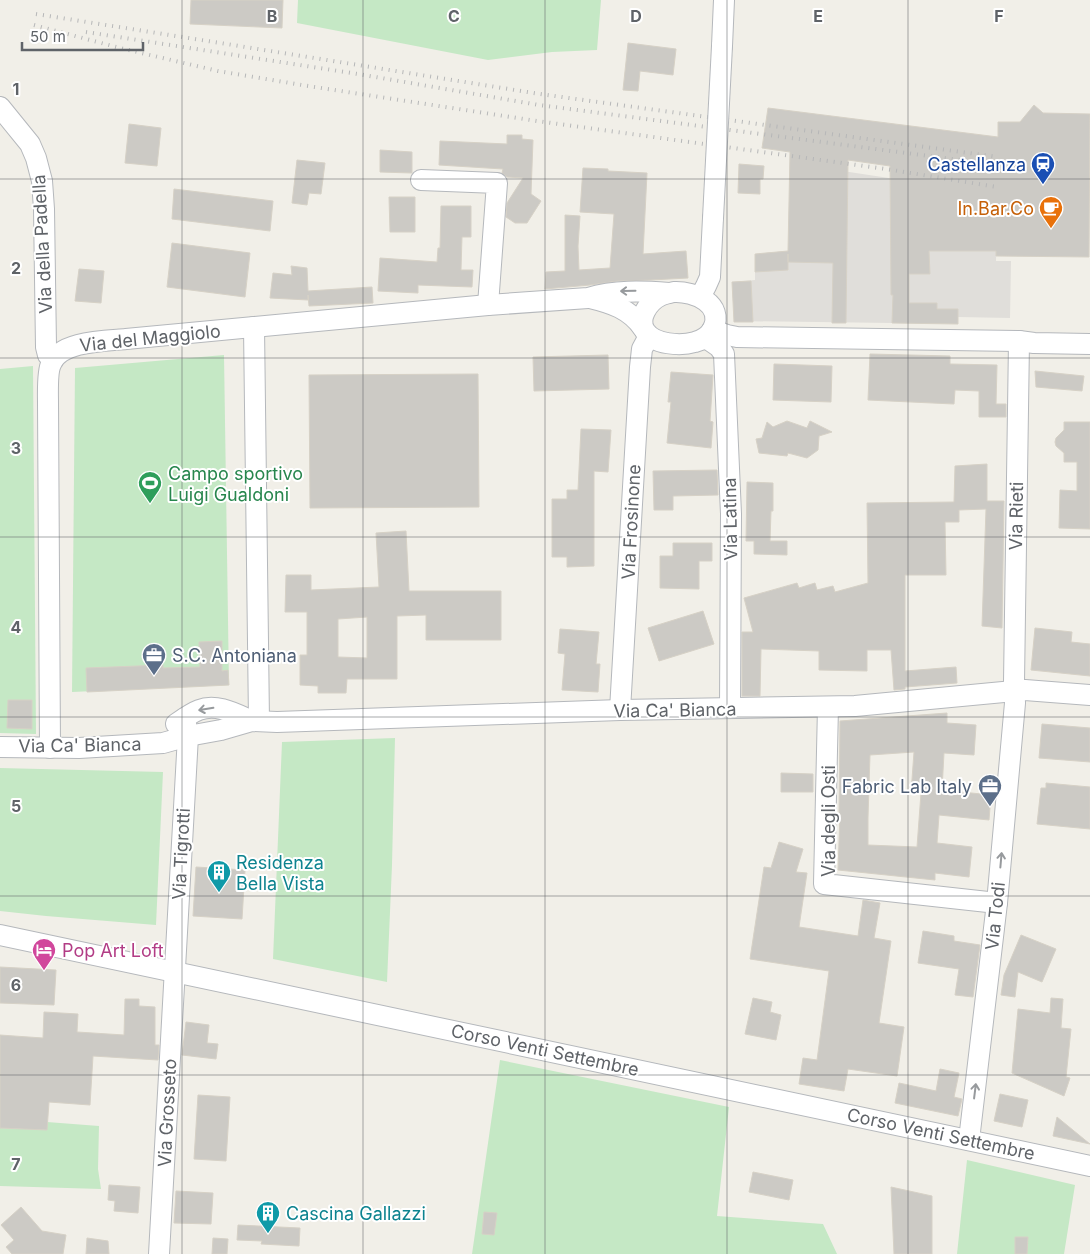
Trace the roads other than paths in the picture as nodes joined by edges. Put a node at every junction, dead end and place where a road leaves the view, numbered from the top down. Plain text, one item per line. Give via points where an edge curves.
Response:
1 (724, 0) edge
2 (0, 107) edge
3 (421, 180) dead end
4 (669, 293) junction
5 (700, 297) junction
6 (588, 298) junction
7 (488, 306) junction
8 (254, 327) junction
9 (646, 332) junction
10 (709, 334) junction
11 (1019, 341) junction
12 (1090, 344) edge
13 (52, 360) junction
14 (1015, 691) junction
15 (1090, 695) edge
16 (828, 707) junction
17 (730, 708) junction
18 (620, 710) junction
19 (255, 721) junction
20 (187, 726) junction
21 (0, 747) edge
22 (50, 748) junction
23 (997, 903) junction
24 (0, 936) edge
25 (175, 972) junction
26 (969, 1140) junction
27 (1090, 1166) edge
28 (159, 1254) edge

1 - 5 street, bridge via 710,277
2 - 13 street, Via della Padella via 30,144 42,181 46,347
3 - 7 street via 497,183
4 - 5 street via 690,293
4 -> 6 street, Via del Maggiolo via 617,291
4 - 9 street via 656,298 648,306 642,322
5 - 10 street via 715,313
6 - 7 street, Via del Maggiolo
6 - 9 street, Via del Maggiolo via 621,308
7 - 8 street, Via del Maggiolo
8 - 13 street, Via del Maggiolo via 96,342 66,349
8 - 19 street
9 - 10 street via 673,344 691,343
9 - 18 street, Via Frosinone via 640,367
10 - 11 street
10 - 17 street, Via Latina via 724,354 731,514
11 - 12 street
11 - 14 street, Via Rieti
13 - 22 street via 48,404
14 - 15 street, Via Ca' Bianca
14 - 16 street, Via Ca' Bianca
23 -> 14 street, Via Todi
16 - 17 street, Via Ca' Bianca
16 - 23 street, Via degli Osti via 824,884
17 - 18 street, Via Ca' Bianca
18 - 19 street, Via Ca' Bianca
19 - 20 street, Via Ca' Bianca via 221,730
20 - 22 street, Via Ca' Bianca via 159,743
20 - 25 street, Via Tigrotti
21 - 22 street, Via Ca' Bianca
26 -> 23 street, Via Todi
24 - 25 street, Corso Venti Settembre
25 - 26 street, Corso Venti Settembre
25 - 28 street, Via Grosseto
26 - 27 street, Corso Venti Settembre

